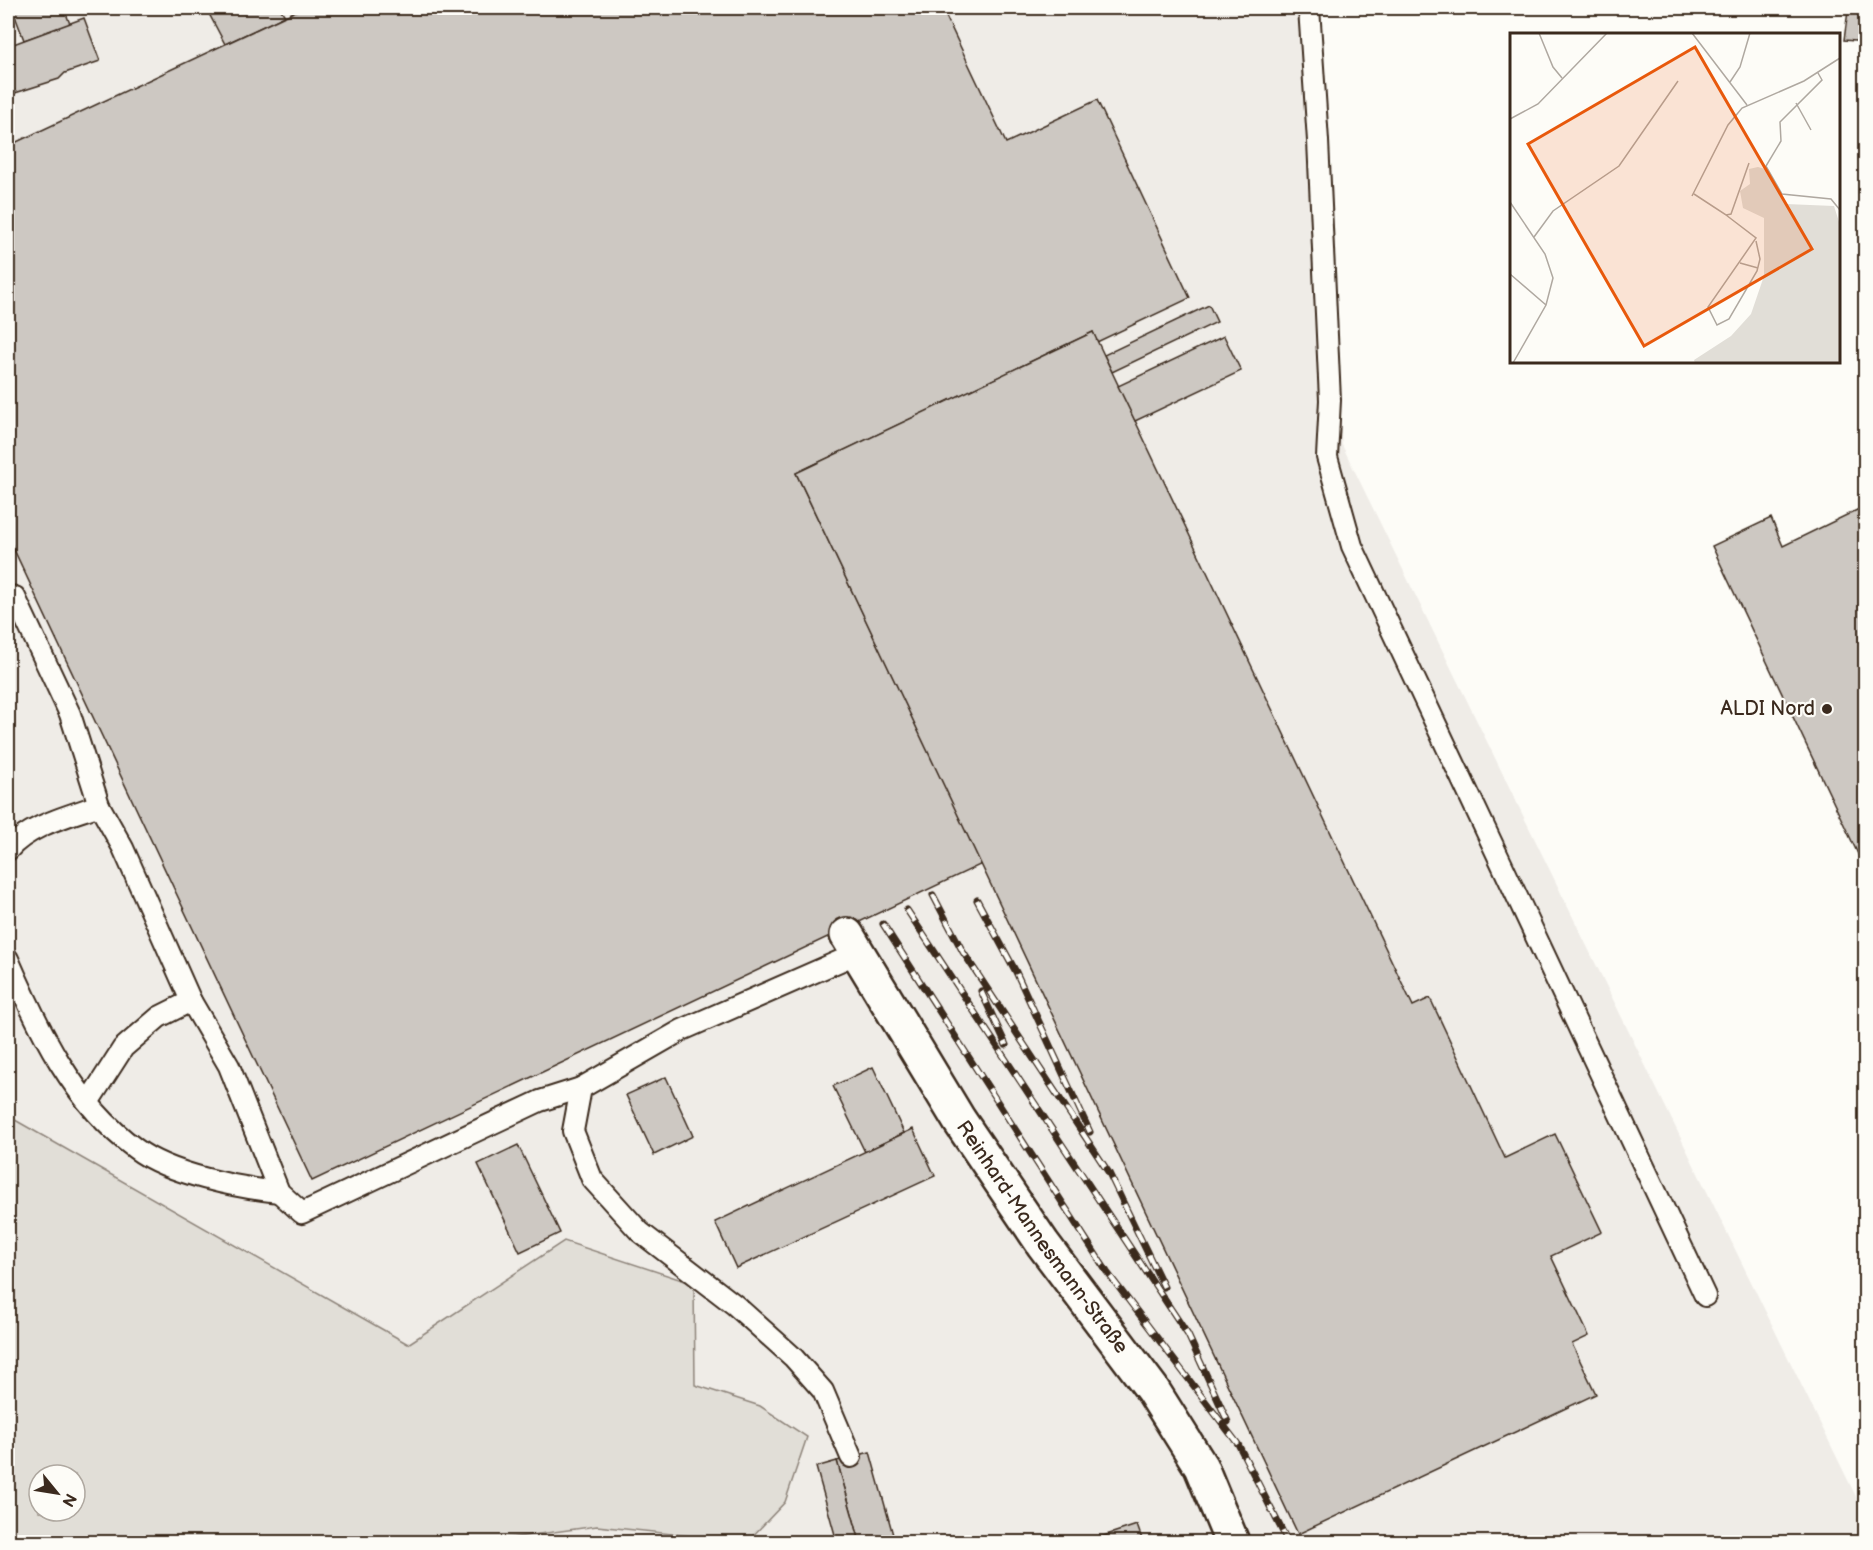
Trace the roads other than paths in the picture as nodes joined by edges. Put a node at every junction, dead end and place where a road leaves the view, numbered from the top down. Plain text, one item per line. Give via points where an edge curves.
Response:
1 (1309, 8) edge
2 (8, 595) edge
3 (99, 805) junction
4 (8, 850) edge
5 (853, 944) joint
6 (8, 959) edge
7 (191, 1001) junction
8 (581, 1088) junction
9 (88, 1101) junction
10 (279, 1192) junction
11 (1705, 1296) dead end
12 (851, 1457) dead end
13 (1232, 1542) edge

1 - 11 lane via 1330,388 1327,457 1352,546
2 - 3 lane via 15,597 70,714
3 - 4 lane via 17,839
3 - 7 lane via 123,848
5 - 8 lane via 682,1030
5 - 13 street, Reinhard-Mannesmann-Straße via 959,1120 1043,1244 1152,1389 1201,1467
6 - 9 lane via 59,1062
7 - 9 lane via 159,1017 123,1048
7 - 10 lane via 229,1066
8 - 10 lane via 540,1101 302,1213
8 - 12 lane via 573,1131 592,1179 640,1232 735,1305 793,1357 823,1391
9 - 10 lane via 114,1132 138,1151 236,1188

